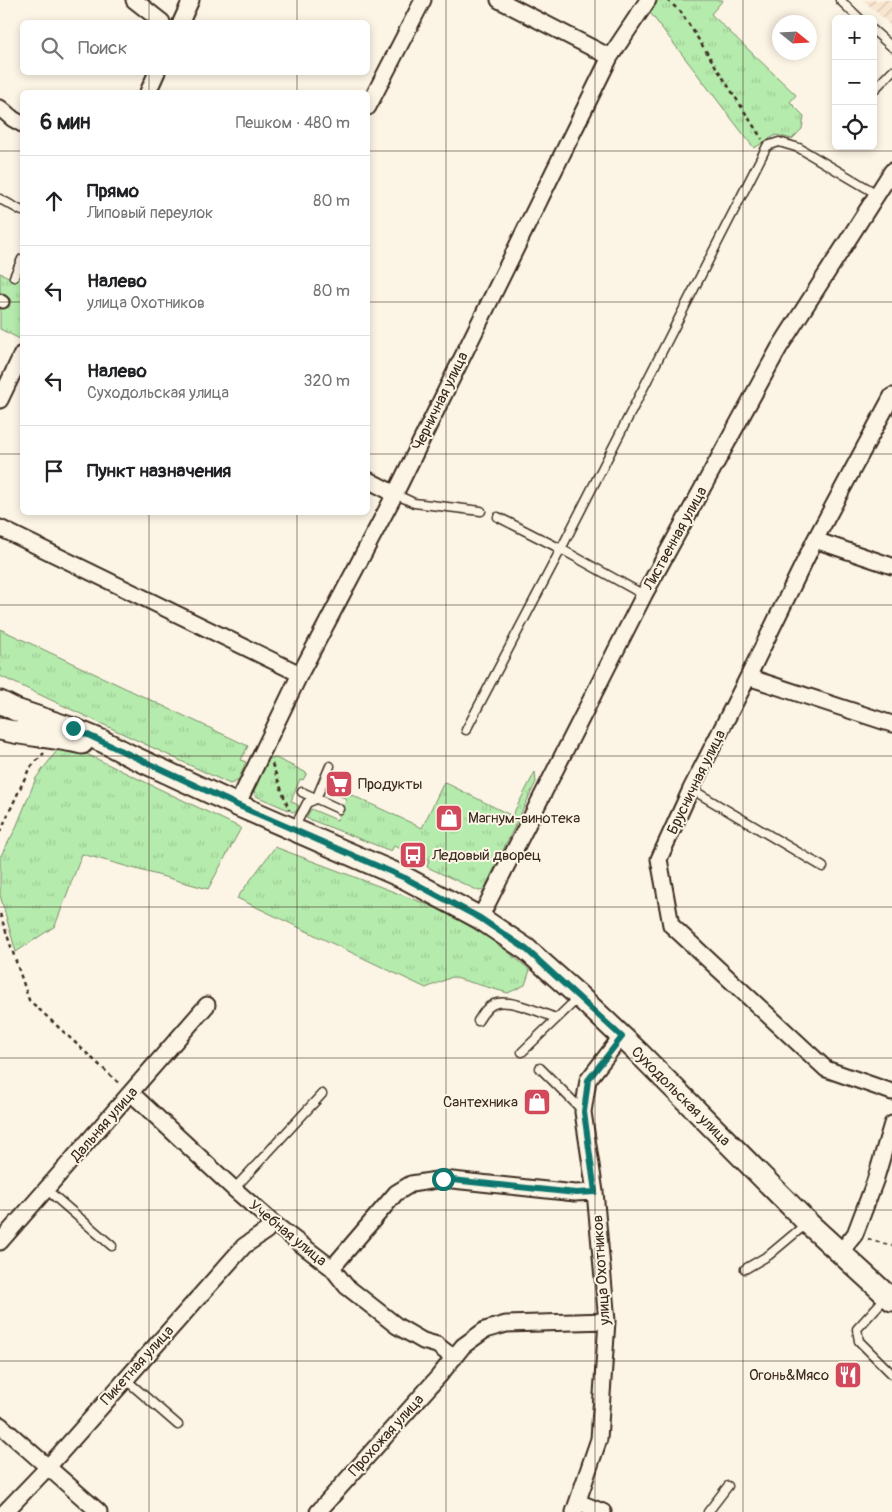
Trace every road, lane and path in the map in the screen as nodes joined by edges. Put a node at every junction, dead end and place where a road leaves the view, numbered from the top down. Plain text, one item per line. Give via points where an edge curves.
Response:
1 (134, 0) edge
2 (191, 0) edge
3 (423, 0) edge
4 (499, 0) edge
5 (648, 0) edge
6 (667, 0) edge
7 (840, 0) edge
8 (856, 15) edge
9 (159, 20) edge
10 (182, 20) edge
11 (877, 34) edge
12 (892, 47) edge
13 (610, 57) junction
14 (892, 71) edge
15 (156, 75) edge
16 (877, 86) edge
17 (149, 90) edge
18 (370, 103) edge
19 (0, 108) edge
20 (20, 123) edge
21 (766, 146) junction
22 (892, 171) edge
23 (877, 194) junction
24 (0, 200) edge
25 (20, 210) edge
26 (20, 264) edge
27 (14, 277) dead end
28 (20, 358) edge
29 (892, 396) edge
30 (0, 400) edge
31 (370, 481) edge
32 (395, 494) junction
33 (481, 511) dead end
34 (498, 518) dead end
35 (0, 528) edge
36 (815, 540) junction
37 (562, 549) junction
38 (892, 566) edge
39 (644, 595) junction
40 (300, 674) junction
41 (748, 677) junction
42 (0, 702) edge
43 (892, 724) edge
44 (0, 729) edge
45 (466, 730) dead end
46 (46, 750) dead end
47 (262, 752) junction
48 (130, 756) junction
49 (330, 766) dead end
50 (691, 789) junction
51 (302, 792) dead end
52 (316, 799) junction
53 (237, 805) junction
54 (339, 809) dead end
55 (292, 822) junction
56 (0, 832) edge
57 (823, 867) dead end
58 (0, 914) edge
59 (480, 918) junction
60 (580, 997) junction
61 (206, 1005) dead end
62 (556, 1018) junction
63 (478, 1021) dead end
64 (622, 1037) junction
65 (522, 1052) dead end
66 (540, 1068) dead end
67 (892, 1092) edge
68 (131, 1093) junction
69 (322, 1094) dead end
70 (584, 1112) junction
71 (892, 1124) edge
72 (46, 1189) junction
73 (234, 1189) junction
74 (595, 1192) junction
75 (274, 1223) junction
76 (808, 1223) junction
77 (0, 1242) edge
78 (112, 1246) dead end
79 (840, 1253) junction
80 (332, 1268) junction
81 (745, 1269) dead end
82 (890, 1297) edge
83 (607, 1321) junction
84 (454, 1358) junction
85 (892, 1374) edge
86 (125, 1378) junction
87 (0, 1425) edge
88 (178, 1425) dead end
89 (48, 1467) junction
90 (728, 1486) dead end
91 (576, 1507) edge
92 (5, 1512) edge
93 (99, 1512) edge
94 (318, 1512) edge
95 (603, 1512) edge
96 (708, 1512) edge

1 - 9 street
2 - 10 street
3 - 18 street
4 - 13 street
5 - 13 street, Черничная улица
6 - 21 path via 680,12
7 - 8 lane
11 - 12 lane
13 - 32 street, Черничная улица
14 - 16 lane
15 - 17 street
19 - 20 street
21 - 23 lane via 779,142 799,148
21 - 37 lane
22 - 23 street, Лиственная улица
23 - 39 street, Лиственная улица via 779,348
24 - 25 lane
26 - 27 lane
28 - 30 street
29 - 36 street, Брусничная улица
31 - 32 street
32 - 33 lane via 414,503
32 - 40 street, Черничная улица
34 - 37 lane
35 - 40 street
36 - 38 street
36 - 41 street, Брусничная улица
37 - 39 lane
37 - 45 lane
39 - 59 street, Лиственная улица
40 - 47 street, Черничная улица
41 - 43 street
41 - 50 street, Брусничная улица
42 - 48 main road, Суходольская улица via 73,728
44 - 48 main road, Суходольская улица via 67,739
46 - 56 path via 29,769
47 - 53 street, Черничная улица
47 - 55 path via 268,755
48 - 53 main road, Суходольская улица
49 - 52 lane
50 - 57 lane
50 - 67 street, Брусничная улица via 659,859 671,925 826,1069
51 - 52 lane
52 - 54 lane
52 - 55 lane via 308,803
53 - 55 main road, Суходольская улица
55 - 59 main road, Суходольская улица
58 - 68 path via 29,1000
59 - 60 main road, Суходольская улица via 526,949
60 - 62 lane
60 - 64 main road, Суходольская улица
61 - 68 street, Дальняя улица
62 - 63 lane via 511,1003 495,1003
62 - 65 lane
64 - 70 street, улица Охотников via 588,1080
64 - 76 main road, Суходольская улица
66 - 70 lane
68 - 72 street, Дальняя улица
68 - 73 street, Учебная улица
69 - 73 lane
70 - 74 street, улица Охотников
71 - 79 street via 855,1234
72 - 77 street, Дальняя улица
72 - 78 lane
73 - 75 street, Учебная улица
74 - 80 street via 576,1193 443,1179 410,1184 396,1193
74 - 83 street, улица Охотников
75 - 80 street, Учебная улица
75 - 86 street, Пикетная улица via 244,1246
76 - 79 main road, Суходольская улица
76 - 81 lane
79 - 82 main road, Суходольская улица
80 - 84 street, Учебная улица via 346,1286 397,1326 423,1341 437,1344
82 - 85 lane via 857,1329 859,1341
83 - 84 street, Прохожая улица via 506,1324 485,1330 463,1346
83 - 91 street, улица Охотников via 599,1439
84 - 94 street, Прохожая улица
86 - 88 lane
86 - 89 street, Пикетная улица
87 - 89 street
89 - 92 street, Пикетная улица
89 - 93 street
90 - 96 lane
91 - 95 street

